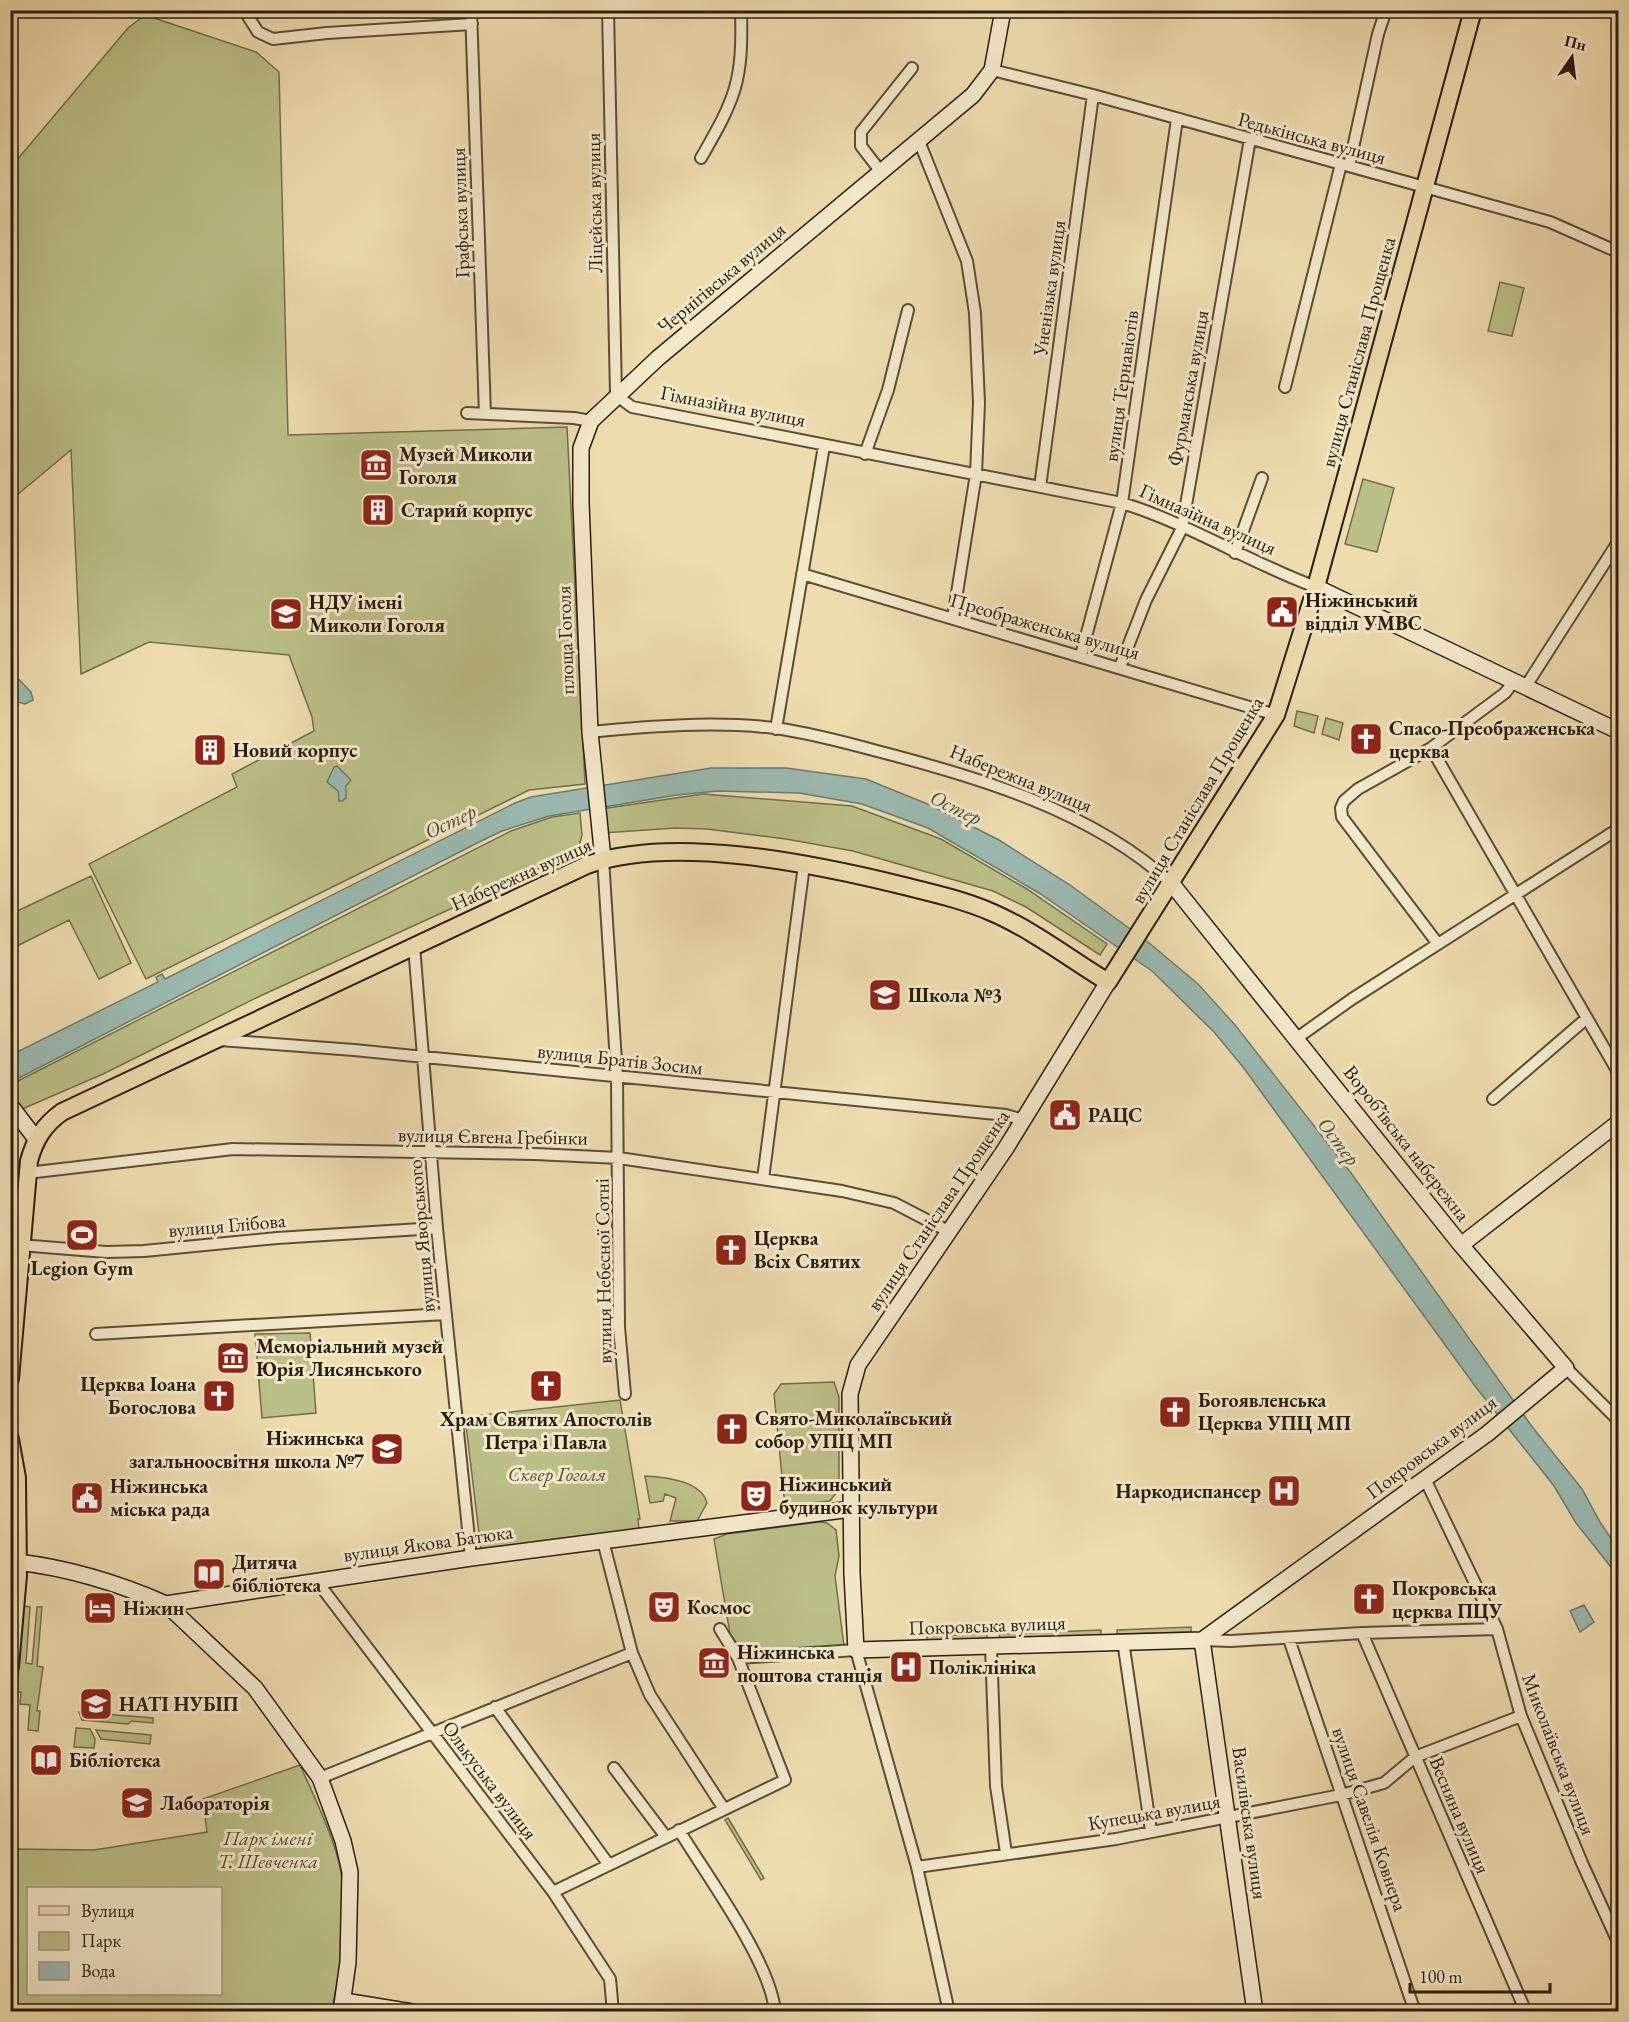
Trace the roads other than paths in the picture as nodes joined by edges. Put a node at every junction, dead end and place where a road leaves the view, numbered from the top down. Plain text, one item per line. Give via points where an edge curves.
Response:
1 (244, 10) edge
2 (471, 10) edge
3 (608, 10) edge
4 (741, 10) edge
5 (1003, 10) edge
6 (1386, 10) edge
7 (1473, 10) edge
8 (472, 24) junction
9 (912, 68) dead end
10 (992, 70) junction
11 (1093, 95) junction
12 (1177, 119) junction
13 (1250, 140) junction
14 (919, 141) junction
15 (701, 158) dead end
16 (1345, 165) junction
17 (881, 172) junction
18 (1423, 187) junction
19 (1618, 252) edge
20 (908, 310) dead end
21 (1285, 387) dead end
22 (616, 395) junction
23 (467, 413) dead end
24 (485, 414) junction
25 (591, 421) junction
26 (824, 446) junction
27 (865, 454) junction
28 (976, 474) junction
29 (1262, 478) dead end
30 (1040, 487) junction
31 (1122, 503) junction
32 (1182, 528) junction
33 (1618, 542) edge
34 (1234, 553) junction
35 (1615, 556) edge
36 (802, 574) junction
37 (1316, 587) junction
38 (953, 618) junction
39 (1081, 655) junction
40 (1120, 667) junction
41 (1520, 684) junction
42 (1276, 715) junction
43 (776, 729) junction
44 (1618, 731) edge
45 (590, 732) junction
46 (1431, 748) junction
47 (1618, 830) edge
48 (603, 859) junction
49 (804, 865) junction
50 (1172, 884) junction
51 (1518, 894) junction
52 (1438, 944) junction
53 (414, 946) junction
54 (1108, 982) junction
55 (1587, 1018) junction
56 (1297, 1038) junction
57 (214, 1040) junction
58 (423, 1059) junction
59 (1618, 1072) edge
60 (617, 1077) junction
61 (776, 1093) junction
62 (1493, 1099) dead end
63 (10, 1105) edge
64 (1023, 1120) junction
65 (1618, 1123) edge
66 (36, 1139) junction
67 (431, 1153) junction
68 (619, 1158) junction
69 (28, 1167) junction
70 (764, 1179) junction
71 (438, 1228) junction
72 (950, 1232) junction
73 (20, 1245) junction
74 (1461, 1245) junction
75 (447, 1314) junction
76 (96, 1334) dead end
77 (1566, 1368) junction
78 (10, 1379) edge
79 (625, 1394) dead end
80 (1618, 1420) edge
81 (11, 1444) edge
82 (1425, 1479) junction
83 (851, 1509) junction
84 (603, 1541) junction
85 (471, 1558) junction
86 (14, 1562) edge
87 (316, 1580) junction
88 (166, 1604) junction
89 (720, 1629) dead end
90 (1497, 1629) junction
91 (1362, 1633) junction
92 (1289, 1639) junction
93 (1202, 1640) junction
94 (1123, 1641) junction
95 (991, 1646) junction
96 (856, 1650) junction
97 (632, 1653) junction
98 (738, 1658) junction
99 (10, 1666) edge
100 (495, 1707) junction
101 (1521, 1716) junction
102 (432, 1733) junction
103 (1415, 1757) junction
104 (614, 1768) dead end
105 (320, 1778) junction
106 (1341, 1795) junction
107 (724, 1809) junction
108 (1228, 1817) junction
109 (679, 1830) junction
110 (1151, 1831) junction
111 (666, 1837) junction
112 (1006, 1853) junction
113 (609, 1865) junction
114 (917, 1867) junction
115 (553, 1892) junction
116 (1618, 1942) edge
117 (342, 2006) edge
118 (412, 2012) edge
119 (614, 2012) edge
120 (775, 2012) edge
121 (949, 2012) edge
122 (1255, 2012) edge
123 (1415, 2012) edge
124 (1526, 2012) edge

1 - 8 street via 258,32 273,39
2 - 8 street, Графська вулиця
3 - 22 street, Ліцейська вулиця
4 - 15 street via 741,71 736,91
5 - 10 street, Чернігівська вулиця
6 - 16 street
7 - 18 main road, вулиця Станіслава Прощенка
8 - 24 street, Графська вулиця
9 - 17 street via 861,132 861,146
10 - 11 street, Редькінська вулиця
10 - 14 street, Чернігівська вулиця via 973,95
11 - 12 street, Редькінська вулиця
11 - 30 street, Уненізька вулиця
12 - 13 street, Редькінська вулиця
12 - 31 street, вулиця Тернавіотів
13 - 16 street, Редькінська вулиця
13 - 32 street, Фурманська вулиця
14 - 17 street, Чернігівська вулиця
14 - 28 street via 954,224 973,288 979,403
16 - 18 street, Редькінська вулиця
16 - 21 street
17 - 22 street, Чернігівська вулиця
18 - 19 street, Редькінська вулиця via 1550,222
18 - 37 main road, вулиця Станіслава Прощенка
20 - 27 street via 888,390
22 - 25 street, Чернігівська вулиця
22 - 26 street, Гімназійна вулиця via 632,407
23 - 24 street
24 - 25 street
25 - 45 street, площа Гоголя via 580,461
26 - 27 street, Гімназійна вулиця
26 - 36 street
27 - 28 street, Гімназійна вулиця
28 - 30 street, Гімназійна вулиця
28 - 38 street
29 - 34 street
30 - 31 street, Гімназійна вулиця
31 - 32 street, Гімназійна вулиця
31 - 39 street, вулиця Тернавіотів
32 - 34 street, Гімназійна вулиця
32 - 40 street, Фурманська вулиця via 1146,600
33 - 35 street
34 - 37 street, Гімназійна вулиця
35 - 41 street
36 - 38 street, Преображенська вулиця
36 - 43 street
37 - 41 street, Гімназійна вулиця
37 - 42 main road, вулиця Станіслава Прощенка
38 - 39 street, Преображенська вулиця
39 - 40 street, Преображенська вулиця
40 - 42 street, Преображенська вулиця
41 - 44 street, Гімназійна вулиця
41 - 46 street
42 - 50 main road, вулиця Станіслава Прощенка
43 - 45 street, Набережна вулиця via 682,724
43 - 50 street, Набережна вулиця via 916,761 1032,801 1099,832
45 - 48 street, площа Гоголя
46 - 51 street
46 - 52 street via 1358,789 1341,808 1342,817
47 - 51 street
48 - 49 main road, Набережна вулиця via 674,851
48 - 53 main road, Набережна вулиця
48 - 60 street, вулиця Небесної Сотні
49 - 54 main road, Набережна вулиця via 975,906 1016,925
49 - 61 street
50 - 54 main road, вулиця Станіслава Прощенка
50 - 56 street, Воробʼївська набережна
51 - 52 street
51 - 55 street
52 - 56 street
53 - 57 main road, Набережна вулиця
53 - 58 street, вулиця Яворського
54 - 64 street, вулиця Станіслава Прощенка
55 - 59 street
55 - 62 street
56 - 74 street, Воробʼївська набережна
57 - 58 street, вулиця Братів Зосим
57 - 66 main road, Набережна вулиця via 62,1112
58 - 60 street, вулиця Братів Зосим
58 - 67 street, вулиця Яворського
60 - 61 street, вулиця Братів Зосим
60 - 68 street, вулиця Небесної Сотні
61 - 64 street, вулиця Братів Зосим via 1006,1115
61 - 70 street
63 - 66 street
64 - 72 street, вулиця Станіслава Прощенка
65 - 74 street
66 - 69 main road, Набережна вулиця
67 - 68 street, вулиця Євгена Гребінки
67 - 69 street, вулиця Євгена Гребінки via 233,1149
67 - 71 street, вулиця Яворського
68 - 70 street, вулиця Євгена Гребінки
68 - 79 street, вулиця Небесної Сотні via 619,1327
69 - 73 main road, Набережна вулиця
70 - 72 street, вулиця Євгена Гребінки via 885,1200
71 - 73 street, вулиця Глібова via 144,1251
71 - 75 street, вулиця Яворського
72 - 83 street, вулиця Станіслава Прощенка via 855,1371 850,1394
73 - 78 main road, Набережна вулиця
74 - 77 street, Воробʼївська набережна
75 - 76 street
75 - 85 street, вулиця Яворського
77 - 80 street, Воробʼївська набережна
77 - 82 street, Покровська вулиця
81 - 86 main road via 17,1478
82 - 90 street, Миколаївська вулиця
82 - 93 street, Покровська вулиця
83 - 84 street, вулиця Якова Батюка
83 - 96 street
84 - 85 street, вулиця Якова Батюка
84 - 97 street
85 - 87 street, вулиця Якова Батюка
86 - 88 street via 87,1575
86 - 99 main road
87 - 88 street, вулиця Якова Батюка
87 - 102 street, Олькуська вулиця
88 - 105 street via 255,1688
89 - 98 street
90 - 91 street, Покровська вулиця
90 - 101 street, Миколаївська вулиця
91 - 92 street, Покровська вулиця
91 - 103 street, Весняна вулиця
92 - 93 street, Покровська вулиця
92 - 106 street, вулиця Савелія Ковнера
93 - 94 street, Покровська вулиця
93 - 108 street, Василівська вулиця
94 - 95 street, Покровська вулиця
94 - 110 street
95 - 96 street, Покровська вулиця
95 - 112 street via 996,1786
96 - 98 street, Покровська вулиця
96 - 114 street
97 - 100 street
97 - 107 street via 657,1708
98 - 107 street via 785,1780
100 - 102 street
100 - 113 street
101 - 103 street, Купецька вулиця
101 - 116 street, Миколаївська вулиця
102 - 105 street
102 - 115 street, Олькуська вулиця
103 - 106 street, Купецька вулиця via 1384,1782
103 - 124 street, Весняна вулиця
104 - 111 street
105 - 117 street via 350,1872 351,1920
106 - 108 street, Купецька вулиця
106 - 123 street, вулиця Савелія Ковнера
107 - 109 street
108 - 110 street, Купецька вулиця
108 - 122 street, Василівська вулиця
109 - 111 street
109 - 120 street via 755,1954 769,1983
110 - 112 street, Купецька вулиця
111 - 113 street
112 - 114 street, Купецька вулиця
113 - 115 street
114 - 121 street
115 - 119 street, Олькуська вулиця via 610,1978
117 - 118 street

